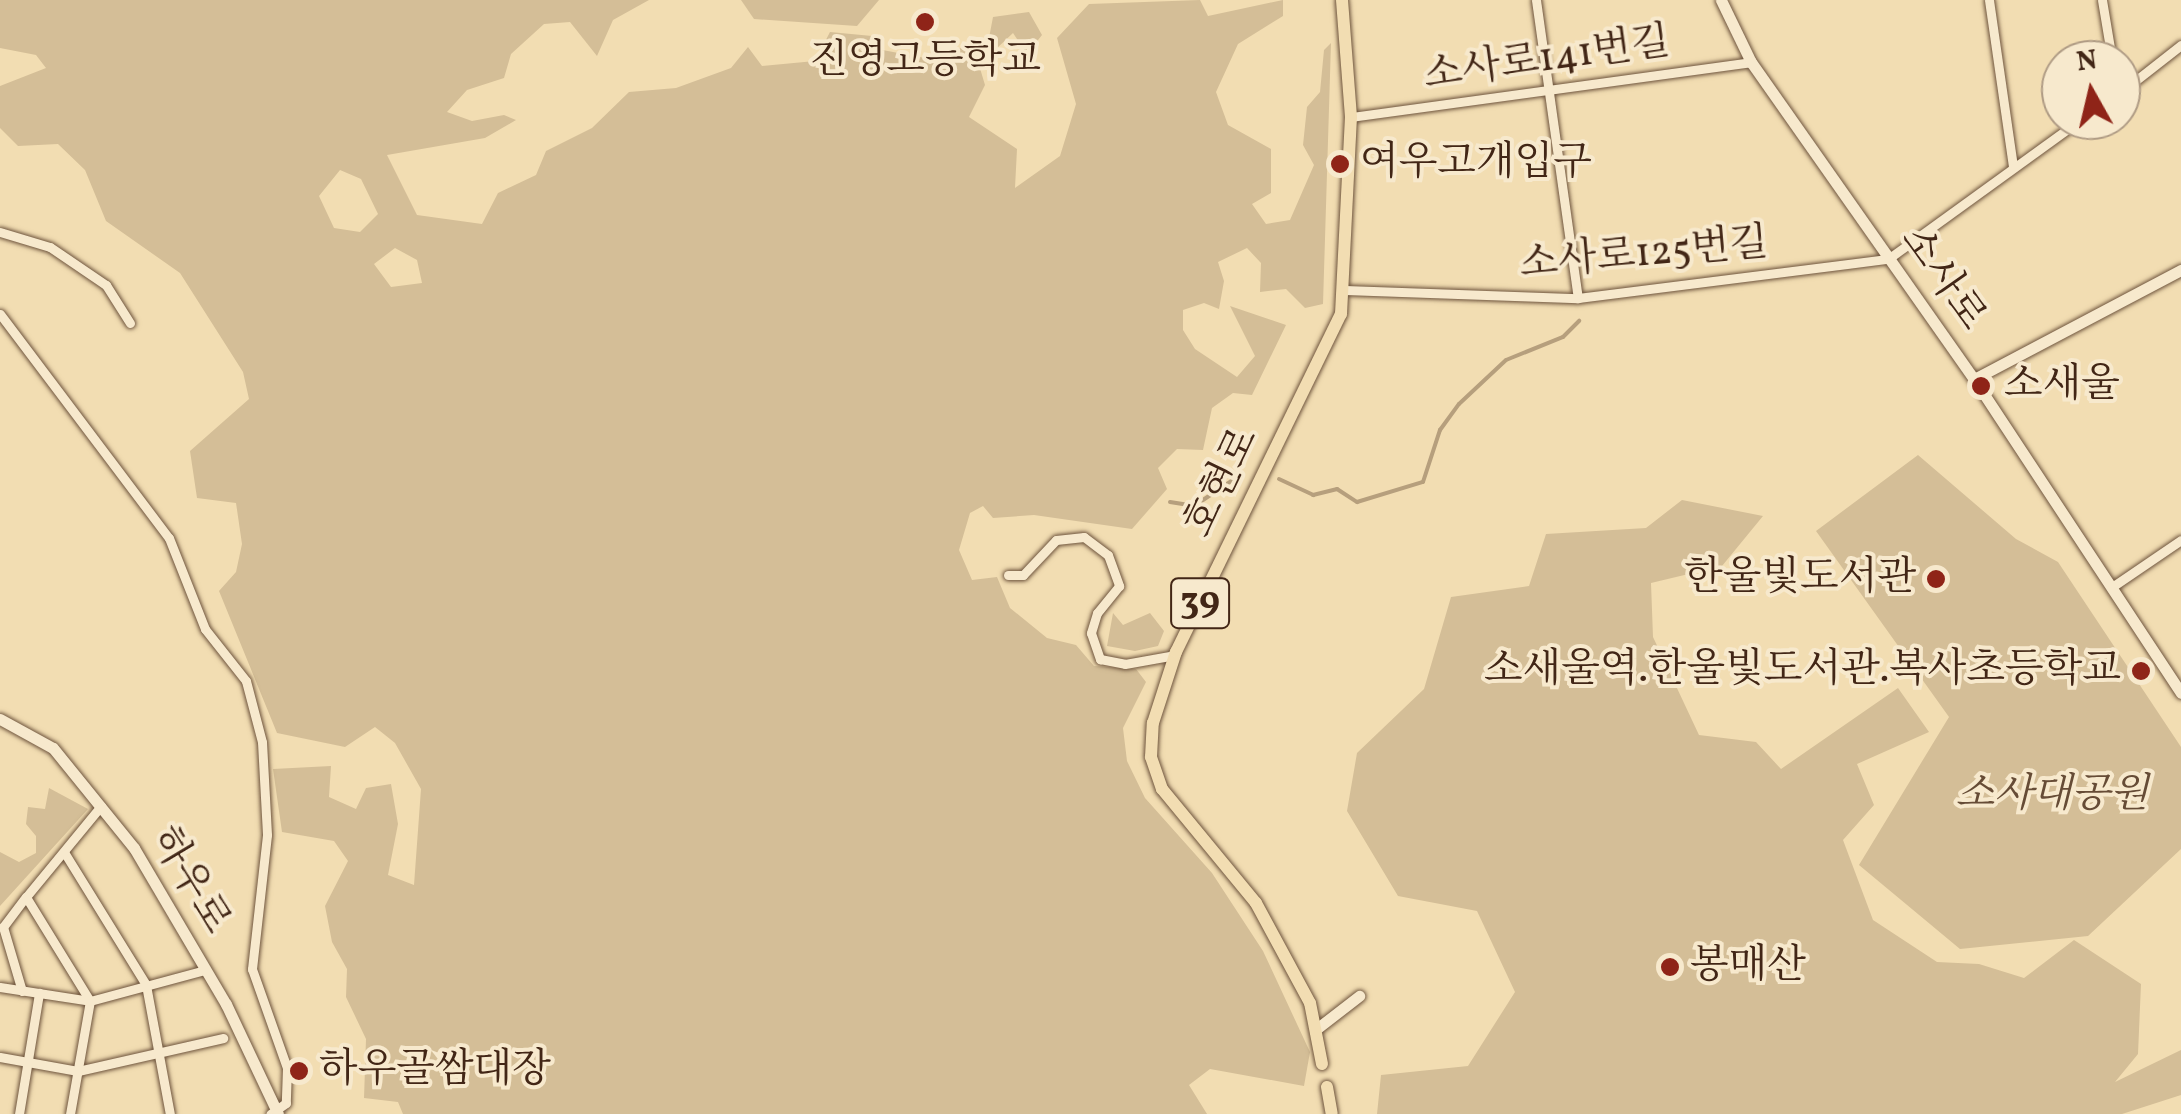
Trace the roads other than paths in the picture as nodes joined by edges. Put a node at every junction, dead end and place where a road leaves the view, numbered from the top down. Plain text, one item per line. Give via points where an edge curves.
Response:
1 (1342, 0) edge
2 (1536, 0) edge
3 (1722, 0) edge
4 (1989, 0) edge
5 (2102, 0) edge
6 (2109, 40) edge
7 (2181, 45) edge
8 (1751, 62) junction
9 (2141, 76) edge
10 (1548, 90) junction
11 (1351, 117) junction
12 (2051, 140) edge
13 (2013, 167) junction
14 (0, 232) edge
15 (1888, 259) junction
16 (2181, 270) edge
17 (1345, 290) junction
18 (1578, 298) junction
19 (0, 314) edge
20 (130, 323) dead end
21 (1974, 379) junction
22 (2181, 540) edge
23 (1008, 575) dead end
24 (2112, 587) junction
25 (1176, 654) junction
26 (2181, 693) edge
27 (0, 719) edge
28 (101, 806) junction
29 (64, 852) junction
30 (26, 897) junction
31 (205, 970) junction
32 (146, 985) junction
33 (0, 988) edge
34 (22, 991) junction
35 (40, 994) junction
36 (1359, 996) dead end
37 (90, 1001) junction
38 (1315, 1030) junction
39 (223, 1038) dead end
40 (158, 1055) junction
41 (0, 1057) edge
42 (28, 1062) junction
43 (1322, 1064) dead end
44 (78, 1071) junction
45 (1326, 1088) dead end
46 (275, 1113) edge
47 (19, 1114) edge
48 (70, 1114) edge
49 (170, 1114) edge
50 (1332, 1114) edge

1 - 11 main road, 호현로 / 39
2 - 10 street
3 - 8 street, 소사로
4 - 13 street
5 - 6 street
7 - 9 street
8 - 10 street, 소사로141번길
8 - 15 street, 소사로
10 - 11 street, 소사로141번길
10 - 18 street
11 - 17 main road, 호현로 / 39
12 - 13 street
13 - 15 street
14 - 20 street via 50,247 106,286
15 - 18 street, 소사로125번길
15 - 21 street, 소사로
16 - 21 street
17 - 18 street, 소사로125번길
17 - 25 main road, 호현로 / 39 via 1328,340
19 - 46 street via 169,538 205,629 246,681 262,742 267,836 252,969 287,1068 286,1102
21 - 24 street, 소사로
22 - 24 street
23 - 25 street via 1023,574 1056,540 1084,538 1108,555 1119,586 1097,613 1092,633 1100,659 1126,664
24 - 26 street, 소사로
25 - 38 main road, 호현로 / 39 via 1153,723 1151,757 1162,789 1256,904 1310,1003
27 - 28 street, 하우로 via 52,748
28 - 29 street
28 - 31 street, 하우로 via 134,848
29 - 30 street
29 - 32 street
30 - 34 street via 3,927
30 - 37 street
31 - 32 street
31 - 46 street, 하우로
32 - 37 street
32 - 40 street
33 - 34 street
34 - 35 street
35 - 37 street
35 - 42 street
36 - 38 street
37 - 44 street
38 - 43 main road, 호현로 / 39
39 - 40 street
40 - 44 street
40 - 49 street
41 - 42 street
42 - 44 street
42 - 47 street
44 - 48 street
45 - 50 main road

